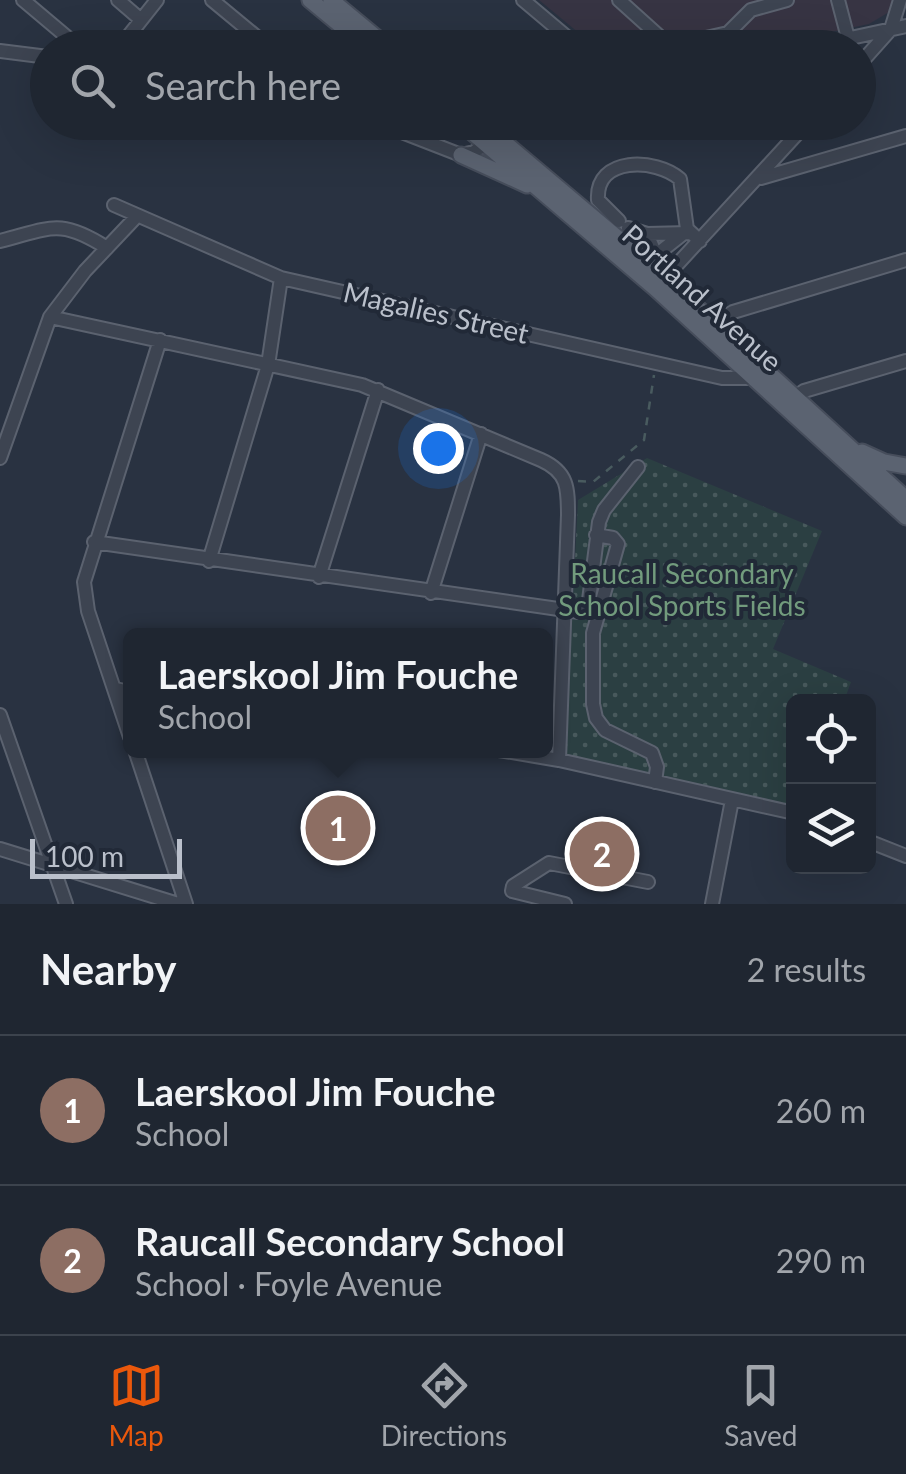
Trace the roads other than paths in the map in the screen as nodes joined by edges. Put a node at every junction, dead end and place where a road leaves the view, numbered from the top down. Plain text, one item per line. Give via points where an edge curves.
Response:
1 (23, 0) edge
2 (118, 0) edge
3 (157, 0) edge
4 (212, 0) edge
5 (310, 0) edge
6 (331, 0) edge
7 (522, 0) edge
8 (618, 0) edge
9 (786, 0) edge
10 (838, 0) edge
11 (900, 0) edge
12 (140, 19) junction
13 (906, 26) edge
14 (59, 30) edge
15 (132, 30) edge
16 (248, 30) edge
17 (340, 30) edge
18 (367, 30) edge
19 (558, 30) edge
20 (652, 30) edge
21 (731, 30) edge
22 (846, 30) edge
23 (891, 30) junction
24 (876, 33) edge
25 (876, 46) edge
26 (0, 51) edge
27 (30, 55) edge
28 (906, 136) edge
29 (423, 140) edge
30 (792, 140) edge
31 (490, 141) junction
32 (461, 155) junction
33 (758, 179) junction
34 (536, 187) junction
35 (114, 205) dead end
36 (137, 216) junction
37 (691, 236) junction
38 (0, 240) edge
39 (107, 248) junction
40 (906, 260) edge
41 (282, 278) junction
42 (660, 283) junction
43 (50, 317) junction
44 (709, 328) junction
45 (160, 340) junction
46 (906, 361) edge
47 (268, 365) junction
48 (762, 375) junction
49 (378, 390) junction
50 (790, 401) junction
51 (826, 426) junction
52 (481, 434) junction
53 (0, 458) edge
54 (906, 466) edge
55 (638, 467) dead end
56 (906, 478) edge
57 (880, 484) junction
58 (906, 499) edge
59 (906, 517) edge
60 (596, 535) junction
61 (94, 542) junction
62 (209, 561) junction
63 (319, 577) junction
64 (431, 593) junction
65 (563, 611) junction
66 (115, 689) junction
67 (123, 691) edge
68 (0, 715) edge
69 (123, 715) edge
70 (3, 731) edge
71 (137, 758) edge
72 (547, 758) edge
73 (559, 760) junction
74 (655, 782) junction
75 (732, 800) junction
76 (786, 812) edge
77 (876, 844) edge
78 (0, 849) edge
79 (906, 856) edge
80 (50, 864) junction
81 (648, 882) dead end
82 (66, 904) edge
83 (182, 904) edge
84 (565, 904) edge
85 (712, 904) edge

1 - 14 street
2 - 12 street
3 - 12 street
4 - 16 street
5 - 17 main road
6 - 18 main road
7 - 19 street
8 - 20 street
9 - 21 street via 751,10
10 - 22 street
11 - 23 street
12 - 15 street
13 - 23 street
23 - 24 street
23 - 25 street
26 - 27 street
28 - 33 street
29 - 32 street
30 - 33 street
31 - 32 street
31 - 34 main road, Portland Avenue
31 - 42 main road, Portland Avenue
32 - 34 main road
33 - 37 street
34 - 42 main road, Portland Avenue
35 - 36 street, Magalies Street
36 - 39 street
36 - 41 street, Magalies Street
37 - 37 street via 680,179 659,168 626,165 604,176 598,200 624,224 648,234
37 - 42 street
38 - 39 street via 59,227
39 - 43 street
40 - 44 street via 733,312
41 - 47 street
41 - 48 street, Magalies Street via 732,380
42 - 44 main road, Portland Avenue
43 - 45 street
43 - 53 street
44 - 48 main road, Portland Avenue
45 - 47 street
45 - 61 street
46 - 50 street
47 - 49 street
47 - 62 street
48 - 50 main road, Portland Avenue
49 - 52 street
49 - 63 street
50 - 51 main road, Portland Avenue
50 - 57 main road, Portland Avenue
51 - 54 main road via 871,458
51 - 57 main road, Portland Avenue
52 - 64 street
52 - 65 street via 548,463 566,480
55 - 60 street via 604,510
56 - 57 street
57 - 58 main road, Portland Avenue
57 - 59 main road, Portland Avenue
60 - 65 street via 586,608
60 - 74 street via 618,544 593,633 596,718 613,735 652,752
61 - 62 street
61 - 66 street via 85,596
62 - 63 street
63 - 64 street
64 - 65 street
65 - 73 street
66 - 67 street
66 - 69 street
68 - 70 street
70 - 80 street
71 - 83 street
72 - 73 street
73 - 74 street
74 - 75 street
75 - 76 street
75 - 85 street
77 - 79 street
78 - 80 street
80 - 82 street
80 - 83 street
81 - 84 street via 549,863 513,886 520,895

